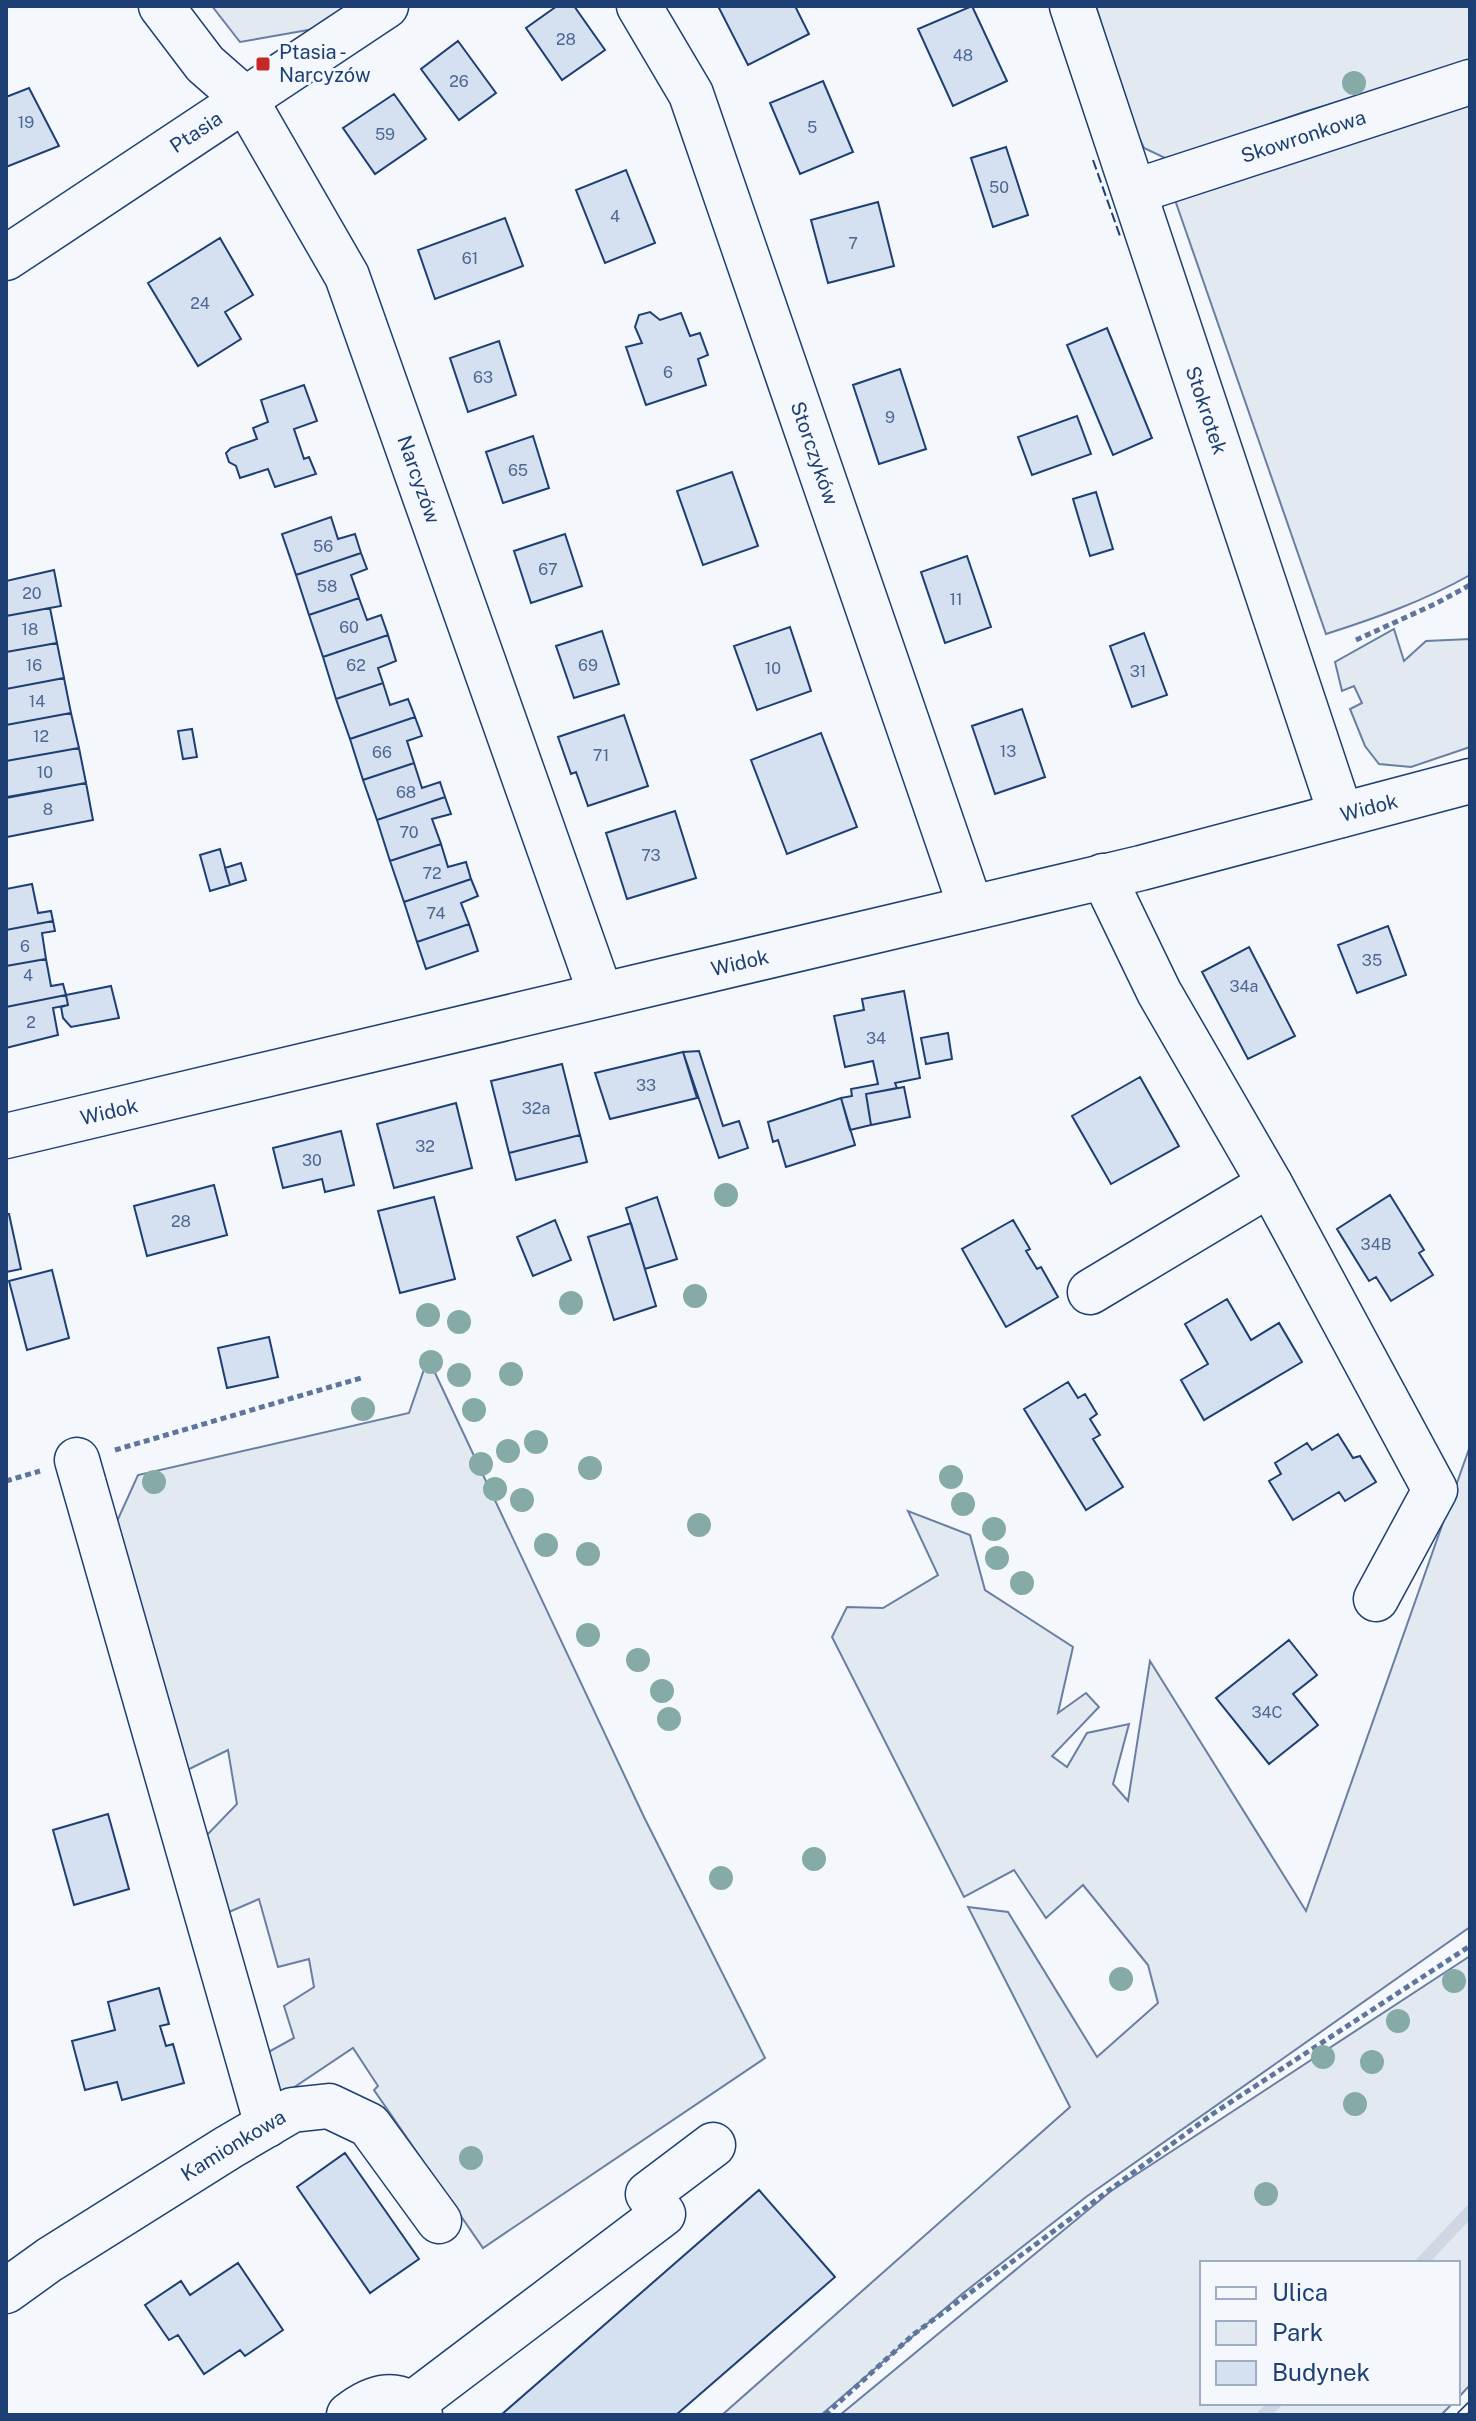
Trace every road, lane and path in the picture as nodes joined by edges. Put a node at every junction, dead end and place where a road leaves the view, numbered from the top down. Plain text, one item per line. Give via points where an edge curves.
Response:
1 (161, 6) edge
2 (386, 6) edge
3 (639, 6) edge
4 (1072, 6) edge
5 (1470, 82) edge
6 (245, 99) junction
7 (1136, 191) junction
8 (6, 258) edge
9 (1470, 585) edge
10 (1356, 640) dead end
11 (1470, 781) edge
12 (1341, 815) junction
13 (1103, 876) junction
14 (971, 908) junction
15 (601, 995) junction
16 (6, 1136) edge
17 (1270, 1184) junction
18 (1090, 1292) dead end
19 (361, 1378) dead end
20 (77, 1460) junction
21 (6, 1481) edge
22 (1376, 1599) dead end
23 (1470, 1946) edge
24 (267, 2125) junction
25 (713, 2145) dead end
26 (439, 2221) dead end
27 (6, 2291) edge
28 (416, 2409) edge
29 (349, 2415) edge
30 (825, 2415) edge

1 - 6 street, Narcyzów via 205,64
2 - 6 street, Ptasia
3 - 14 street, Storczyków via 691,94
4 - 7 street, Stokrotek
5 - 7 street, Skowronkowa
6 - 8 street, Ptasia
6 - 15 street, Narcyzów via 347,276
7 - 12 street, Stokrotek
9 - 10 path
11 - 12 street, Widok
12 - 13 street, Widok
13 - 14 street, Widok
13 - 17 street via 1159,992
14 - 15 street, Widok
15 - 16 street, Widok
17 - 18 street
17 - 22 street via 1435,1490
19 - 20 path
20 - 21 path
20 - 24 street
23 - 30 path via 1214,2113 914,2334
24 - 26 street, Kamionkowa via 292,2110 329,2106 369,2125
24 - 27 street, Kamionkowa
25 - 28 street via 648,2194 663,2214
28 - 29 street via 396,2397 377,2399

